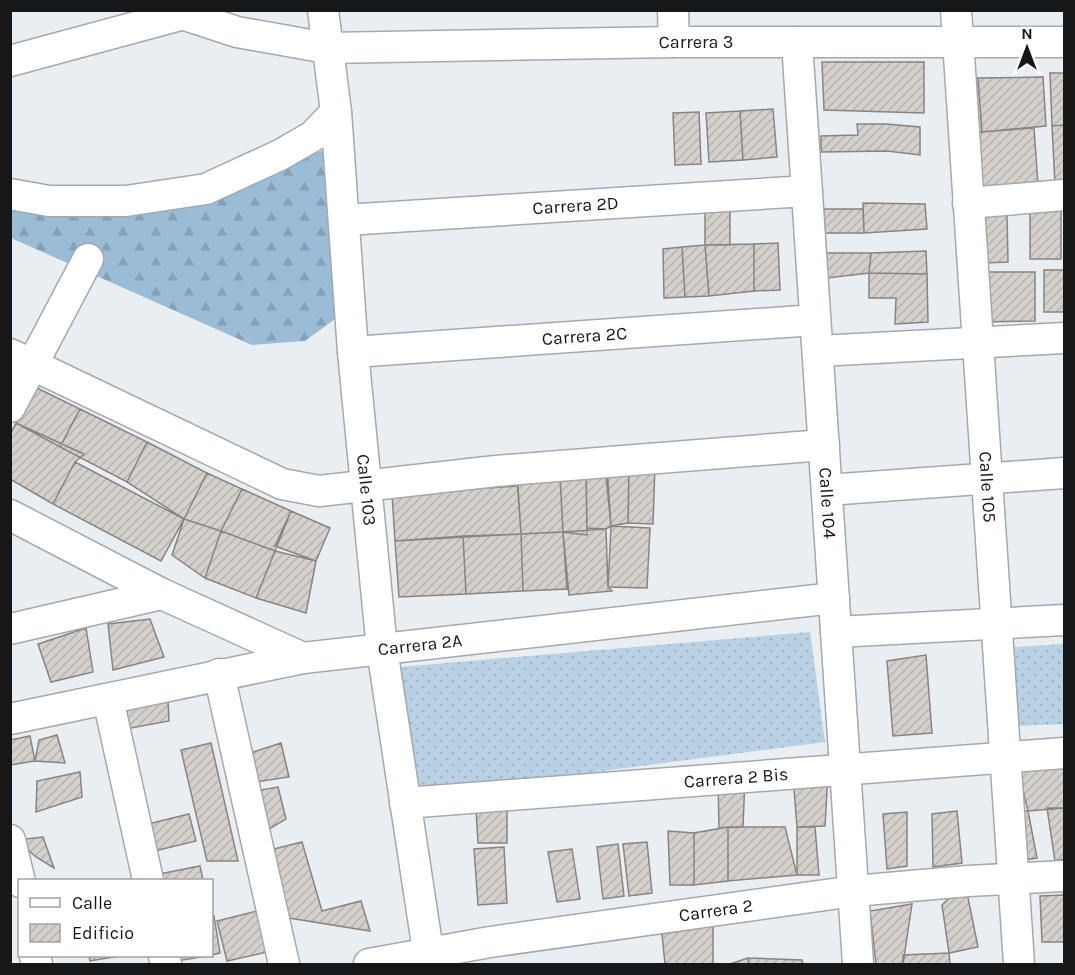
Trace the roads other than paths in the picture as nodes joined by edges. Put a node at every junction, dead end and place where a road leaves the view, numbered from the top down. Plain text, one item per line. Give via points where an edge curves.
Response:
1 (323, 10) edge
2 (673, 10) edge
3 (956, 10) edge
4 (175, 13) edge
5 (957, 41) junction
6 (674, 42) junction
7 (797, 42) junction
8 (1065, 42) edge
9 (327, 48) junction
10 (10, 61) edge
11 (336, 112) junction
12 (807, 191) junction
13 (10, 194) edge
14 (1065, 195) edge
15 (968, 203) junction
16 (345, 220) junction
17 (88, 259) dead end
18 (815, 320) junction
19 (1065, 338) edge
20 (978, 344) junction
21 (818, 351) junction
22 (353, 352) junction
23 (21, 359) edge
24 (10, 407) edge
25 (824, 445) junction
26 (1065, 473) edge
27 (987, 480) junction
28 (366, 486) junction
29 (827, 490) junction
30 (10, 515) edge
31 (162, 594) junction
32 (834, 598) junction
33 (1065, 620) edge
34 (996, 623) junction
35 (10, 629) edge
36 (836, 632) junction
37 (382, 649) junction
38 (303, 658) junction
39 (219, 674) junction
40 (108, 699) junction
41 (10, 719) edge
42 (1065, 753) edge
43 (1005, 757) junction
44 (846, 770) junction
45 (405, 803) junction
46 (10, 840) edge
47 (1065, 876) edge
48 (1013, 878) junction
49 (19, 879) edge
50 (148, 879) edge
51 (854, 891) junction
52 (429, 959) edge
53 (284, 964) edge
54 (369, 964) edge
55 (858, 964) edge
56 (1018, 964) edge

1 - 9 street, Calle 103
2 - 6 street
3 - 5 street, Calle 105
4 - 9 street, Carrera 3 via 237,32
4 - 10 street
5 - 7 street, Carrera 3
5 - 8 street, Carrera 3
5 - 15 street, Calle 105
6 - 7 street, Carrera 3
6 - 9 street, Carrera 3
7 - 12 street, Calle 104
9 - 11 street, Calle 103
11 - 13 street via 313,136 206,189 126,201 49,201
11 - 16 street, Calle 103
12 - 16 street, Carrera 2D
12 - 18 street, Calle 104
14 - 15 street
15 - 20 street, Calle 105
16 - 22 street, Calle 103
17 - 23 street
18 - 21 street, Calle 104
18 - 22 street, Carrera 2C
19 - 20 street
20 - 21 street
20 - 27 street, Calle 105
21 - 25 street, Calle 104
22 - 28 street, Calle 103
23 - 24 street
23 - 28 street via 282,484 319,490
25 - 28 street via 496,471
25 - 29 street, Calle 104
26 - 27 street
27 - 29 street
27 - 34 street, Calle 105
28 - 37 street, Calle 103
29 - 32 street, Calle 104
30 - 31 street
31 - 35 street
31 - 38 street
32 - 36 street, Calle 104
32 - 37 street, Carrera 2A
33 - 34 street
34 - 36 street
34 - 43 street, Calle 105
36 - 44 street, Calle 104
37 - 38 street, Carrera 2A
37 - 45 street, Calle 103
38 - 39 street, Carrera 2A
39 - 40 street, Carrera 2A
39 - 53 street
40 - 41 street, Carrera 2A
40 - 50 street
42 - 43 street, Carrera 2 Bis
43 - 44 street, Carrera 2 Bis
43 - 48 street, Calle 105
44 - 45 street, Carrera 2 Bis
44 - 51 street, Calle 104
45 - 52 street, Calle 103
46 - 49 street
47 - 48 street, Carrera 2
48 - 51 street, Carrera 2
48 - 56 street, Calle 105
51 - 52 street, Carrera 2 via 490,942
51 - 55 street, Calle 104
52 - 54 street, Carrera 2

